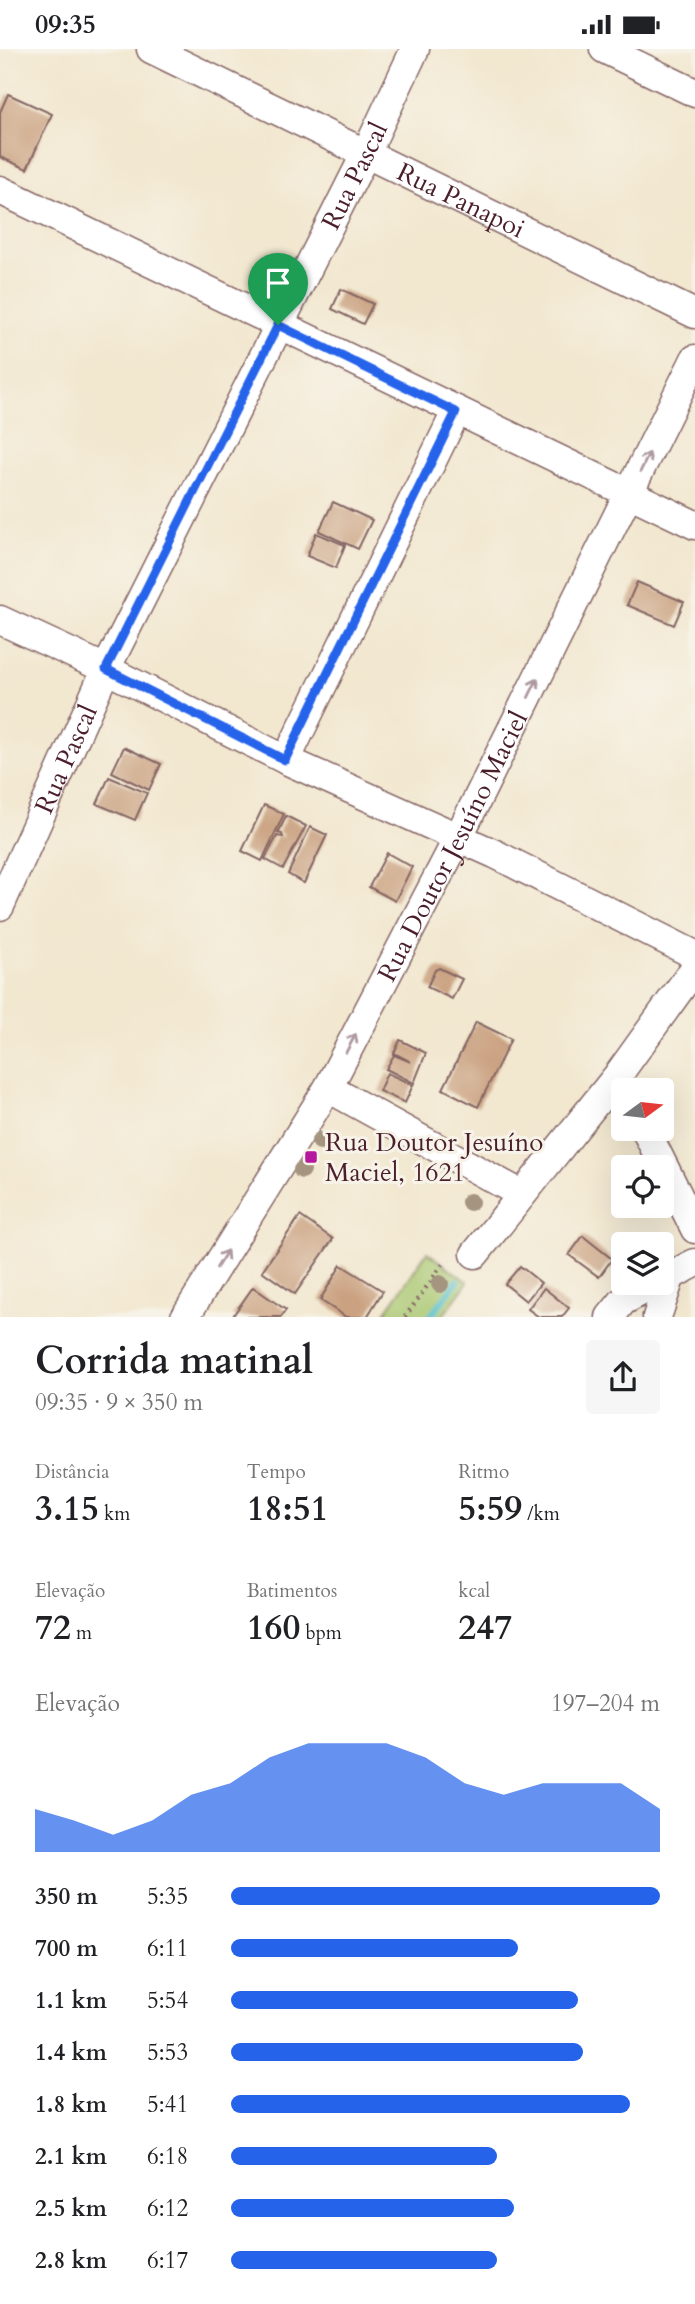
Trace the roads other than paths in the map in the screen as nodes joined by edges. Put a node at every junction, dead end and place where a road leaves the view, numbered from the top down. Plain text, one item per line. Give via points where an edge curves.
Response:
1 (151, 49) edge
2 (415, 49) edge
3 (604, 49) edge
4 (633, 55) edge
5 (695, 93) edge
6 (366, 153) junction
7 (0, 190) edge
8 (695, 314) edge
9 (278, 325) junction
10 (695, 359) edge
11 (456, 412) junction
12 (630, 492) junction
13 (695, 525) edge
14 (0, 620) edge
15 (106, 669) junction
16 (285, 760) junction
17 (458, 838) junction
18 (0, 906) edge
19 (695, 955) edge
20 (695, 968) edge
21 (625, 1078) edge
22 (328, 1088) junction
23 (611, 1095) edge
24 (651, 1141) edge
25 (521, 1195) junction
26 (695, 1229) edge
27 (475, 1254) dead end
28 (634, 1295) edge
29 (664, 1295) edge
30 (186, 1317) edge
31 (610, 1317) edge
32 (657, 1317) edge

1 - 6 street, Rua Panapoi
2 - 6 street, Rua Pascal
3 - 4 street
4 - 5 street
6 - 8 street, Rua Panapoi
6 - 9 street, Rua Pascal
7 - 9 street
9 - 11 street
9 - 15 street, Rua Pascal
12 -> 10 street, Rua Doutor Jesuíno Maciel
11 - 12 street
11 - 16 street
12 - 13 street
17 -> 12 street, Rua Doutor Jesuíno Maciel
14 - 15 street
15 - 16 street
15 - 18 street, Rua Pascal
16 - 17 street
17 - 19 street
22 -> 17 street, Rua Doutor Jesuíno Maciel
20 - 21 street
22 - 25 street
30 -> 22 street, Rua Doutor Jesuíno Maciel
23 - 25 street
24 - 26 street
25 - 27 street
28 - 31 street
29 - 32 street

